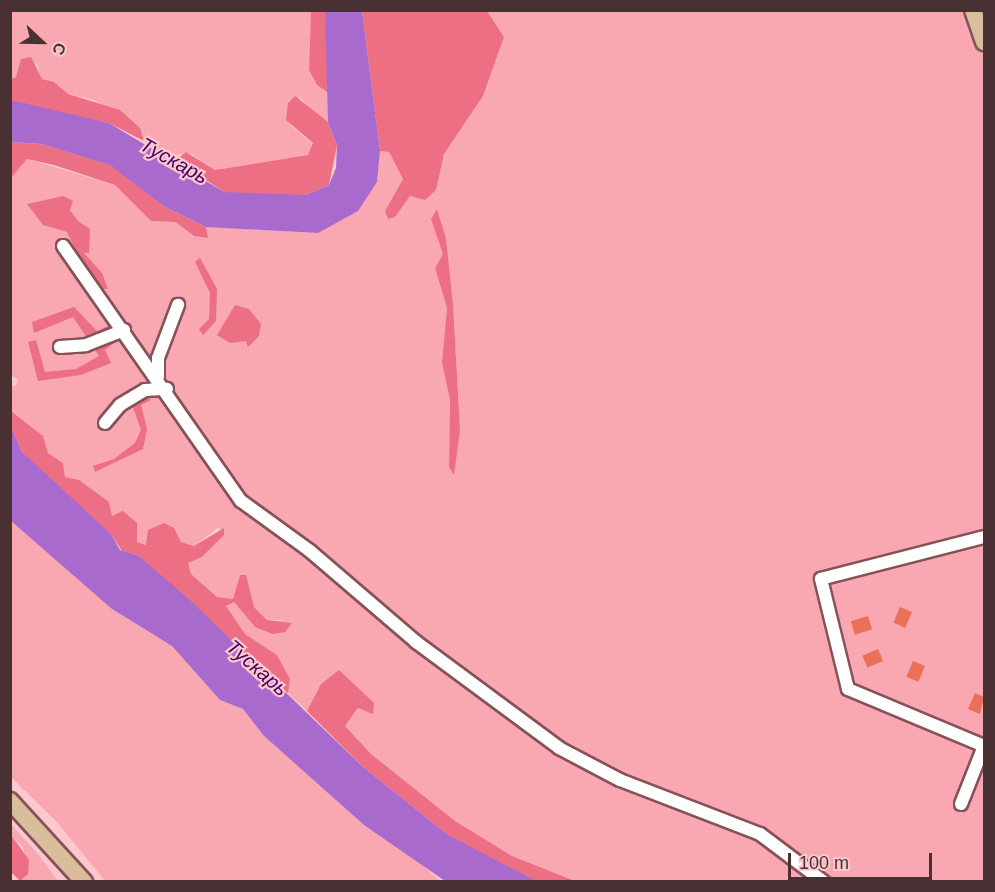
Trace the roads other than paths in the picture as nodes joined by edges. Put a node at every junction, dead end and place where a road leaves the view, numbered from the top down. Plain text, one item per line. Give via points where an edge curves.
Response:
1 (973, 10) edge
2 (984, 42) edge
3 (63, 246) dead end
4 (178, 305) dead end
5 (124, 330) junction
6 (60, 347) dead end
7 (158, 377) junction
8 (167, 389) junction
9 (105, 423) dead end
10 (984, 537) edge
11 (984, 746) edge
12 (10, 801) edge
13 (961, 804) dead end
14 (84, 882) edge
15 (824, 882) edge

1 - 2 main road
3 - 5 street
4 - 7 street via 158,357
5 - 6 street via 86,345
5 - 7 street
7 - 8 street
8 - 9 street via 145,390 120,405
8 - 15 street via 200,447 241,501 310,551 416,642 516,719 620,780 760,834
10 - 11 street via 821,579 848,689
11 - 13 street
12 - 14 main road

